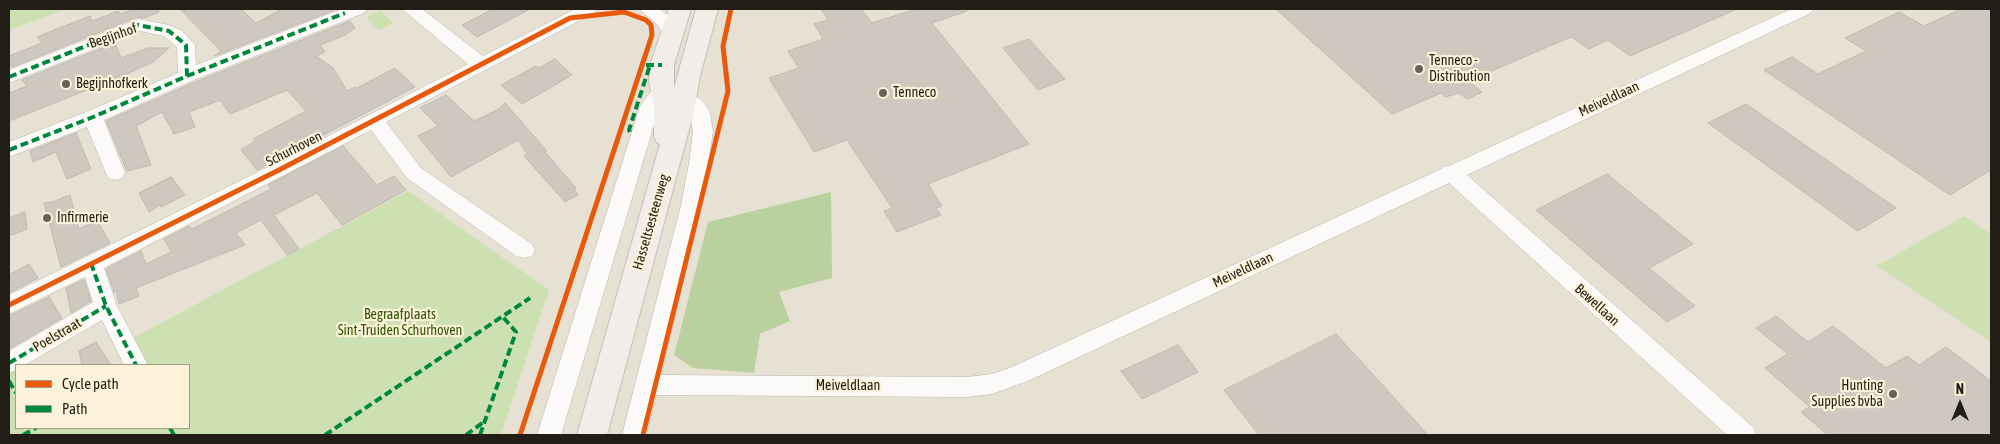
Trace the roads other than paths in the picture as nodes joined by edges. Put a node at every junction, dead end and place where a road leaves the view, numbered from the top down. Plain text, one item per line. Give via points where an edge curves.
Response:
1 (411, 9) edge
2 (588, 9) edge
3 (648, 9) edge
4 (680, 9) edge
5 (708, 9) edge
6 (1806, 9) edge
7 (351, 11) edge
8 (672, 34) junction
9 (480, 64) junction
10 (187, 76) junction
11 (9, 77) edge
12 (674, 94) junction
13 (93, 117) junction
14 (374, 120) junction
15 (9, 150) edge
16 (1450, 172) junction
17 (115, 173) dead end
18 (524, 250) dead end
19 (91, 262) junction
20 (9, 305) edge
21 (106, 306) junction
22 (9, 363) edge
23 (135, 364) edge
24 (647, 385) junction
25 (549, 435) edge
26 (580, 435) edge
27 (592, 435) edge
28 (634, 435) edge
29 (1744, 435) edge

1 - 9 street
2 - 9 street, Schurhoven
3 - 8 street via 663,20
4 - 8 main road, Hasseltsesteenweg
5 - 12 main road, Hasseltsesteenweg via 688,76
6 - 16 street, Meiveldlaan
7 - 10 street
8 - 12 main road, Hasseltsesteenweg via 662,65 661,82
9 - 14 street, Schurhoven
10 - 11 street, Begijnhof via 186,45 182,40 169,31 138,25
10 - 13 street
12 - 24 street via 694,104 700,112 703,132 691,205
12 - 25 street via 650,106
12 - 26 main road, Hasseltsesteenweg via 666,105 666,135
12 - 27 main road, Hasseltsesteenweg
13 - 15 street
13 - 17 street
14 - 18 street via 414,173
14 - 19 street, Schurhoven via 280,170
16 - 24 street, Meiveldlaan via 1030,370 992,384 967,387
16 - 29 street, Bewellaan
19 - 20 street, Schurhoven
19 - 21 street
21 - 22 street, Poelstraat
21 - 23 street
24 - 28 street

